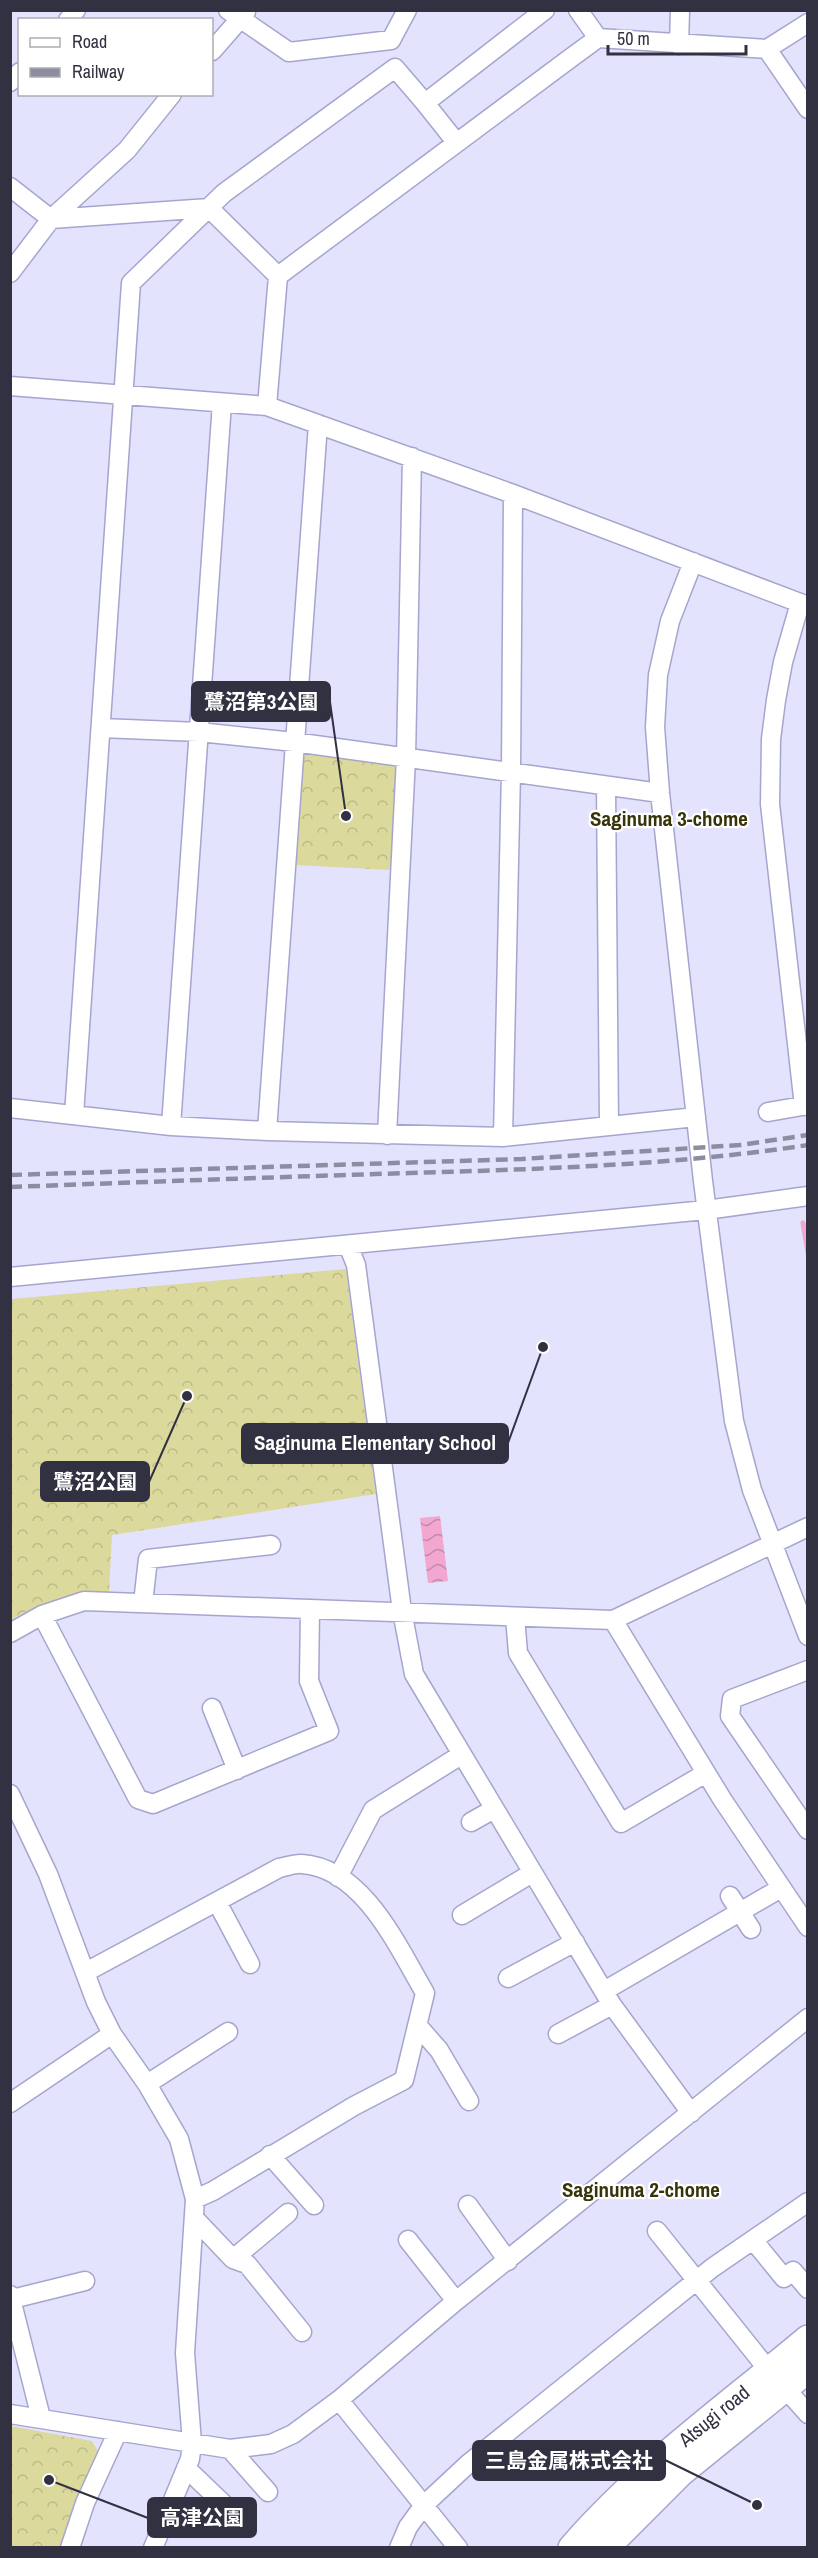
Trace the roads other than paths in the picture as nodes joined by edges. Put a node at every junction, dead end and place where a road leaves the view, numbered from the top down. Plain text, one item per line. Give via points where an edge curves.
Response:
1 (407, 10) edge
2 (545, 10) edge
3 (578, 10) edge
4 (680, 10) edge
5 (238, 14) edge
6 (807, 23) edge
7 (598, 38) junction
8 (679, 45) junction
9 (213, 50) edge
10 (767, 50) junction
11 (170, 96) edge
12 (425, 103) junction
13 (807, 109) edge
14 (456, 142) junction
15 (10, 187) edge
16 (209, 208) junction
17 (51, 219) junction
18 (10, 273) edge
19 (278, 276) junction
20 (10, 386) edge
21 (124, 395) junction
22 (222, 403) junction
23 (267, 406) junction
24 (318, 424) junction
25 (412, 457) junction
26 (513, 494) junction
27 (693, 562) junction
28 (804, 604) edge
29 (101, 728) junction
30 (199, 732) junction
31 (294, 742) junction
32 (406, 758) junction
33 (511, 771) junction
34 (606, 786) junction
35 (660, 793) junction
36 (806, 1106) edge
37 (10, 1108) edge
38 (768, 1112) dead end
39 (74, 1115) junction
40 (696, 1117) junction
41 (609, 1125) junction
42 (171, 1126) junction
43 (267, 1131) junction
44 (387, 1135) junction
45 (503, 1137) junction
46 (807, 1196) edge
47 (706, 1210) junction
48 (348, 1245) junction
49 (10, 1276) edge
50 (807, 1527) edge
51 (772, 1544) junction
52 (271, 1545) dead end
53 (143, 1603) junction
54 (310, 1609) junction
55 (402, 1611) junction
56 (42, 1615) junction
57 (515, 1617) junction
58 (613, 1620) junction
59 (10, 1633) edge
60 (807, 1636) edge
61 (807, 1670) edge
62 (212, 1708) dead end
63 (461, 1755) junction
64 (237, 1770) junction
65 (706, 1773) junction
66 (10, 1794) edge
67 (494, 1809) junction
68 (471, 1822) dead end
69 (807, 1830) edge
70 (532, 1873) junction
71 (338, 1877) junction
72 (781, 1888) junction
73 (730, 1896) dead end
74 (217, 1902) junction
75 (740, 1911) junction
76 (462, 1915) dead end
77 (807, 1927) edge
78 (751, 1929) dead end
79 (575, 1942) junction
80 (250, 1964) dead end
81 (86, 1972) junction
82 (508, 1978) dead end
83 (608, 1998) junction
84 (807, 2018) edge
85 (418, 2026) junction
86 (228, 2032) dead end
87 (112, 2034) junction
88 (558, 2034) dead end
89 (147, 2084) junction
90 (469, 2101) dead end
91 (10, 2103) edge
92 (691, 2113) junction
93 (270, 2155) junction
94 (195, 2199) junction
95 (807, 2202) edge
96 (314, 2205) dead end
97 (468, 2205) dead end
98 (288, 2212) dead end
99 (195, 2219) junction
100 (657, 2231) dead end
101 (408, 2240) dead end
102 (753, 2240) junction
103 (233, 2259) junction
104 (508, 2260) junction
105 (698, 2280) junction
106 (85, 2281) dead end
107 (807, 2289) edge
108 (11, 2297) edge
109 (456, 2301) junction
110 (302, 2332) dead end
111 (807, 2339) edge
112 (807, 2369) edge
113 (777, 2380) junction
114 (339, 2400) junction
115 (10, 2414) edge
116 (807, 2414) edge
117 (41, 2418) junction
118 (118, 2431) junction
119 (192, 2443) junction
120 (230, 2449) junction
121 (186, 2468) junction
122 (268, 2492) dead end
123 (424, 2505) junction
124 (232, 2512) dead end
125 (70, 2547) edge
126 (153, 2547) edge
127 (399, 2547) edge
128 (458, 2547) edge
129 (572, 2547) edge
130 (605, 2547) edge

1 - 5 street via 391,40 290,52
2 - 12 street
3 - 7 street
4 - 8 street
5 - 9 street
6 - 10 street
7 - 8 street
7 - 14 street
8 - 10 street
10 - 13 street
11 - 17 street via 127,150
12 - 14 street
12 - 16 street via 395,68 247,175
14 - 19 street
15 - 17 street
16 - 17 street
16 - 19 street
16 - 21 street via 131,283
17 - 18 street
19 - 23 street
20 - 21 street
21 - 22 street
21 - 29 street
22 - 23 street
22 - 30 street
23 - 24 street
24 - 25 street
24 - 31 street
25 - 26 street
25 - 32 street
26 - 27 street
26 - 33 street
27 - 28 street
27 - 35 street via 670,621 658,675 655,727
28 - 36 street via 783,662 776,700 770,804
29 - 30 street
29 - 39 street
30 - 31 street
30 - 42 street
31 - 32 street
31 - 43 street
32 - 33 street
32 - 44 street
33 - 34 street
33 - 45 street
34 - 35 street
34 - 41 street
35 - 40 street
36 - 38 street
37 - 39 street
39 - 42 street
40 - 41 street
40 - 47 street
41 - 45 street
42 - 43 street
43 - 44 street
44 - 45 street
46 - 47 street
47 - 48 street
47 - 51 street via 734,1421 752,1490
48 - 49 street
48 - 55 street via 356,1265
50 - 51 street
51 - 58 street
51 - 60 street
52 - 53 street via 148,1559
53 - 54 street
53 - 56 street via 84,1601
54 - 55 street
54 - 64 street via 309,1681 329,1731
55 - 57 street
55 - 63 street via 414,1674
56 - 59 street
56 - 64 street via 138,1799 153,1804
57 - 58 street
57 - 65 street via 518,1653 621,1823
58 - 65 street
61 - 69 street via 732,1699 730,1716
62 - 64 street
63 - 67 street
63 - 71 street via 373,1810
65 - 72 street
66 - 81 street via 48,1874
67 - 68 street
67 - 70 street
70 - 76 street
70 - 79 street
71 - 74 street via 320,1867 300,1863 279,1868
71 - 85 street via 368,1902 425,1993
72 - 75 street
72 - 77 street
73 - 75 street
74 - 80 street
74 - 81 street
75 - 78 street
75 - 83 street via 672,1941
79 - 82 street
79 - 83 street
81 - 87 street
83 - 88 street
83 - 92 street
84 - 92 street
85 - 90 street via 439,2050
85 - 93 street via 404,2080
86 - 89 street
87 - 89 street
87 - 91 street
89 - 94 street via 179,2139
92 - 104 street
93 - 94 street
93 - 96 street
94 - 99 street
95 - 102 street
97 - 104 street
98 - 103 street
99 - 103 street
99 - 119 street via 185,2353
100 - 105 street
101 - 109 street
102 - 105 street
102 - 107 street via 784,2278 793,2271
103 - 110 street via 247,2264
104 - 109 street
105 - 113 street
105 - 123 street via 468,2464
106 - 108 street
108 - 117 street
109 - 114 street
111 - 113 highway, Atsugi road
112 - 113 highway, Atsugi road
113 - 116 street
113 - 129 highway, Atsugi road via 642,2475
113 - 130 highway, Atsugi road
114 - 120 street via 293,2434 271,2444
114 - 123 street
115 - 117 street
117 - 118 street
118 - 119 street
118 - 125 street
119 - 120 street
119 - 121 street
120 - 122 street
121 - 124 street
121 - 126 street
123 - 127 street
123 - 128 street

